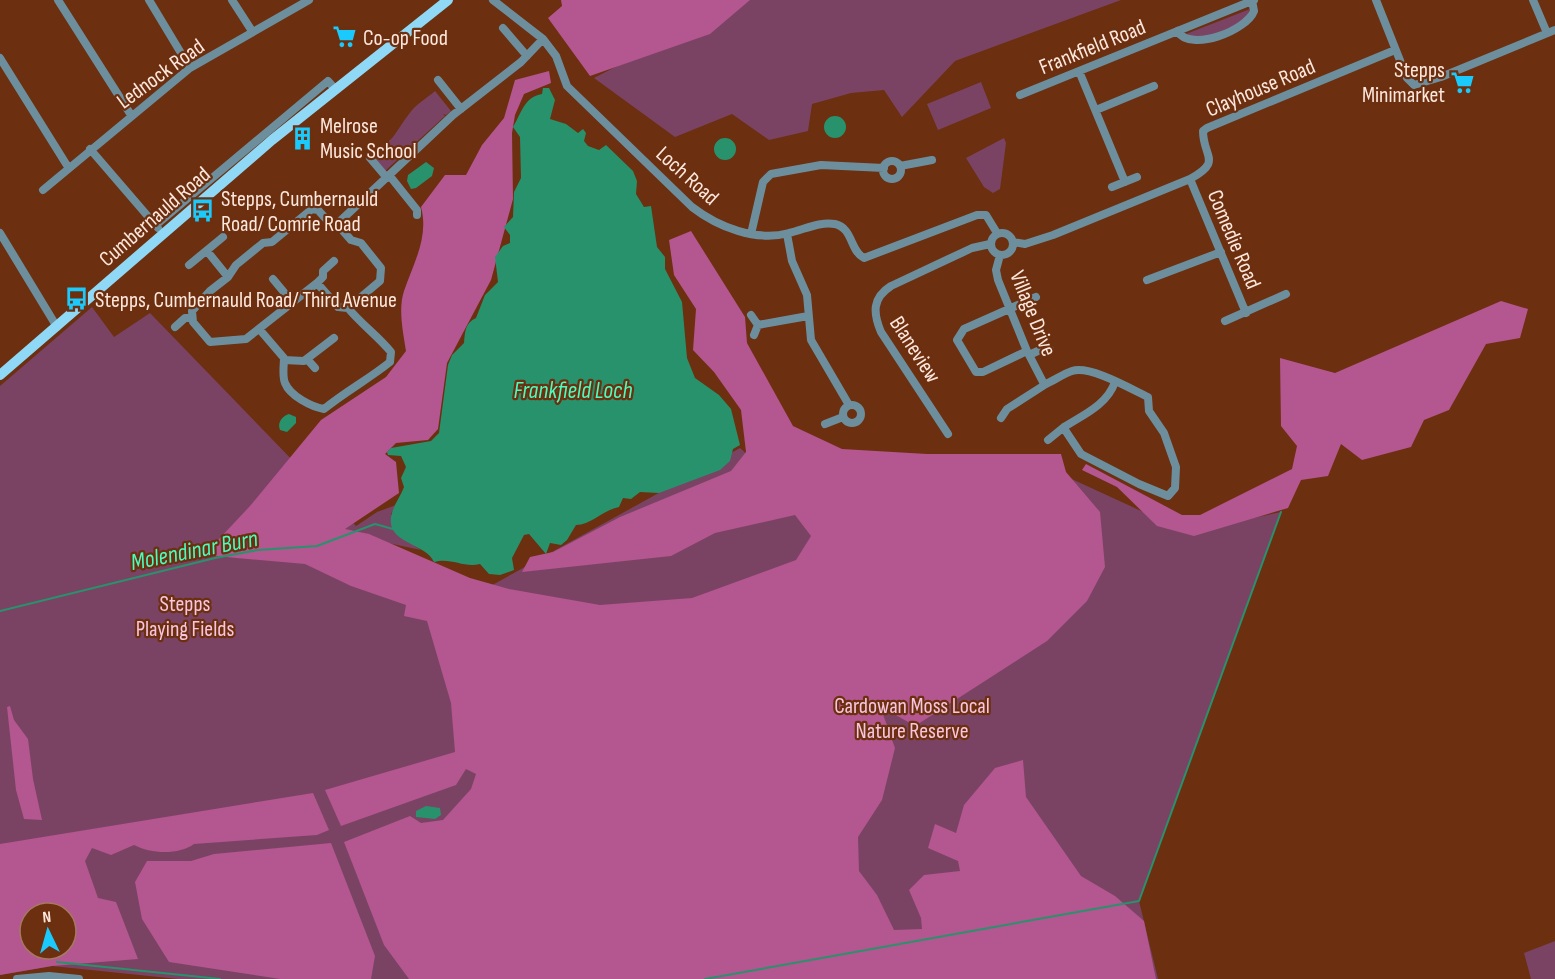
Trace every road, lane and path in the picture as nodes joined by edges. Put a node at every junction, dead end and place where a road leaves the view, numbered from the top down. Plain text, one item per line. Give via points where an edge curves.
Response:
1 (58, 0) edge
2 (149, 0) edge
3 (232, 0) edge
4 (309, 0) edge
5 (448, 0) edge
6 (494, 0) edge
7 (1253, 0) edge
8 (1376, 0) edge
9 (1533, 0) edge
10 (503, 28) dead end
11 (252, 31) junction
12 (1177, 31) junction
13 (1551, 31) edge
14 (543, 39) junction
15 (1395, 50) junction
16 (527, 56) junction
17 (0, 58) edge
18 (190, 68) junction
19 (1079, 71) junction
20 (438, 80) dead end
21 (1154, 86) dead end
22 (335, 89) junction
23 (1020, 95) dead end
24 (461, 109) junction
25 (1096, 110) junction
26 (131, 115) junction
27 (90, 149) junction
28 (370, 158) dead end
29 (932, 160) dead end
30 (900, 166) junction
31 (68, 167) junction
32 (884, 168) junction
33 (388, 176) junction
34 (1137, 177) dead end
35 (1190, 179) junction
36 (1125, 182) junction
37 (1112, 187) dead end
38 (43, 190) dead end
39 (417, 215) dead end
40 (337, 224) junction
41 (156, 225) junction
42 (0, 233) edge
43 (997, 233) junction
44 (164, 234) junction
45 (751, 234) junction
46 (787, 234) junction
47 (223, 237) dead end
48 (1013, 242) junction
49 (990, 244) junction
50 (207, 251) junction
51 (1221, 252) junction
52 (1000, 255) junction
53 (334, 261) dead end
54 (189, 265) dead end
55 (228, 277) junction
56 (273, 279) dead end
57 (1147, 280) dead end
58 (317, 283) junction
59 (1286, 294) dead end
60 (1036, 297) dead end
61 (293, 303) junction
62 (348, 308) junction
63 (1010, 309) junction
64 (1246, 313) junction
65 (751, 315) dead end
66 (808, 316) junction
67 (192, 318) junction
68 (1225, 321) dead end
69 (758, 326) junction
70 (57, 327) junction
71 (175, 327) dead end
72 (260, 330) junction
73 (754, 335) dead end
74 (334, 338) dead end
75 (1050, 350) dead end
76 (1028, 353) junction
77 (307, 359) junction
78 (284, 360) junction
79 (315, 368) dead end
80 (0, 375) edge
81 (1114, 382) junction
82 (1046, 384) junction
83 (849, 405) junction
84 (843, 417) junction
85 (1001, 418) dead end
86 (825, 424) dead end
87 (1064, 427) junction
88 (948, 434) dead end
89 (1048, 440) dead end
90 (17, 979) edge
91 (79, 979) edge

1 - 26 street
2 - 18 street
3 - 11 street
4 - 11 street, Lednock Road
5 - 22 main road, Cumbernauld Road
6 - 14 street, Loch Road
7 - 12 street, Frankfield Road
7 - 12 street, Frankfield Road via 1254,11 1247,22 1200,42 1192,42
8 - 15 street
9 - 13 street
10 - 16 street
11 - 18 street, Lednock Road
12 - 19 street, Frankfield Road
13 - 15 street via 1441,77 1414,84 1407,78
14 - 16 street
14 - 45 street, Loch Road via 556,56 567,86 692,207 710,221
15 - 35 street, Clayhouse Road via 1207,128 1203,136 1210,162 1205,171
16 - 24 street
17 - 31 street
18 - 26 street, Lednock Road
19 - 23 street, Frankfield Road
19 - 25 street
20 - 24 street
21 - 25 street
22 - 41 street, Cumbernauld Road via 328,81
22 - 44 main road, Cumbernauld Road
24 - 33 street
25 - 36 street
26 - 27 street, Lednock Road
27 - 31 street, Lednock Road
27 - 41 street
28 - 33 street
29 - 30 street
30 - 32 street via 893,162
30 - 32 street via 900,175 893,179 886,176
31 - 38 street, Lednock Road
32 - 45 street via 820,165 771,174 763,182
33 - 39 street
33 - 40 street
34 - 36 street
35 - 48 street, Clayhouse Road via 1053,235 1025,244
35 - 51 street, Comedie Road
36 - 37 street
40 - 55 street via 312,209 272,242 263,243 236,265
40 - 62 street via 351,240 361,243 381,268 380,280
41 - 44 street
42 - 70 street
43 - 46 street, Loch Road via 986,215 977,215 864,258 845,230 835,224
43 - 48 street via 1007,233
43 - 49 street
44 - 70 main road, Cumbernauld Road
45 - 46 street, Loch Road
46 - 66 street via 792,261 807,295
47 - 50 street
48 - 52 street via 1009,253
49 - 52 street
49 - 88 street, Blaneview via 972,248 891,286 880,292 875,302 875,319 881,332
50 - 54 street
50 - 55 street
51 - 57 street
51 - 64 street, Comedie Road
52 - 63 street, Village Drive via 996,274
53 - 58 street
55 - 67 street via 192,311
56 - 61 street
58 - 61 street
58 - 62 street via 338,307
59 - 64 street, Comedie Road
60 - 63 street
61 - 72 street
62 - 78 street via 391,352 390,362 324,409 311,407 291,392 284,382
63 - 76 street, Village Drive
63 - 76 street via 964,329 957,344 976,372
64 - 68 street, Comedie Road
65 - 69 street
66 - 69 street
66 - 83 street via 811,340
67 - 71 street via 185,318
67 - 72 street via 210,342 246,339
69 - 73 street
70 - 80 main road, Cumbernauld Road
72 - 78 street
74 - 77 street
75 - 76 street
76 - 82 street, Village Drive
77 - 78 street
77 - 79 street
81 - 82 street, Village Drive via 1074,370
81 - 87 street via 1099,405
81 - 87 street, Village Drive via 1148,397 1149,411 1164,433 1176,467 1172,494 1164,495 1081,454
82 - 85 street via 1007,409
83 - 84 street
83 - 84 street via 858,407 860,418 852,423
84 - 86 street
87 - 89 street
90 - 91 street

